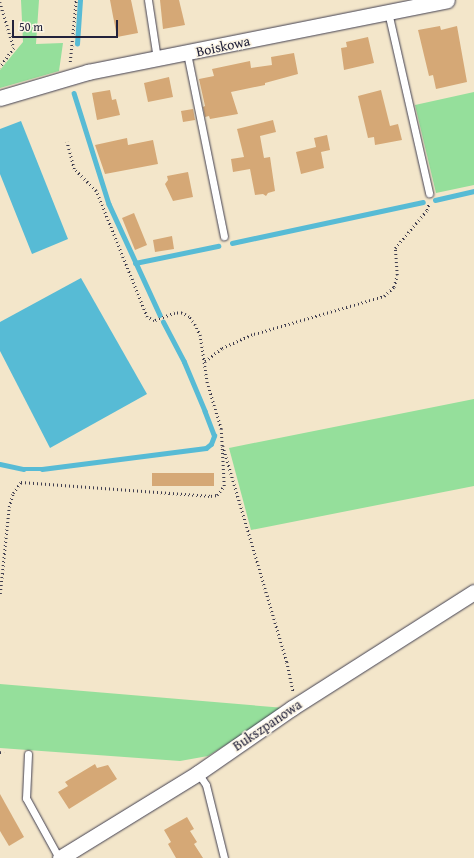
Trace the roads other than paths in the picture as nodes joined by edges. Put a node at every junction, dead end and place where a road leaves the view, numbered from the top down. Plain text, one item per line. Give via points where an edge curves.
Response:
1 (148, 0) edge
2 (447, 0) edge
3 (388, 12) junction
4 (187, 53) junction
5 (157, 59) junction
6 (0, 98) edge
7 (429, 193) road end
8 (224, 236) dead end
9 (474, 592) edge
10 (28, 754) dead end
11 (198, 773) junction
12 (60, 858) edge
13 (224, 858) edge

1 - 5 lane
2 - 3 street, Boiskowa
3 - 4 street, Boiskowa
3 - 7 lane
4 - 5 street, Boiskowa
4 - 8 lane
5 - 6 street, Boiskowa via 71,77
9 - 11 street, Bukszpanowa via 292,708
10 - 12 lane via 26,798
11 - 12 street, Bukszpanowa
11 - 13 lane via 206,785

